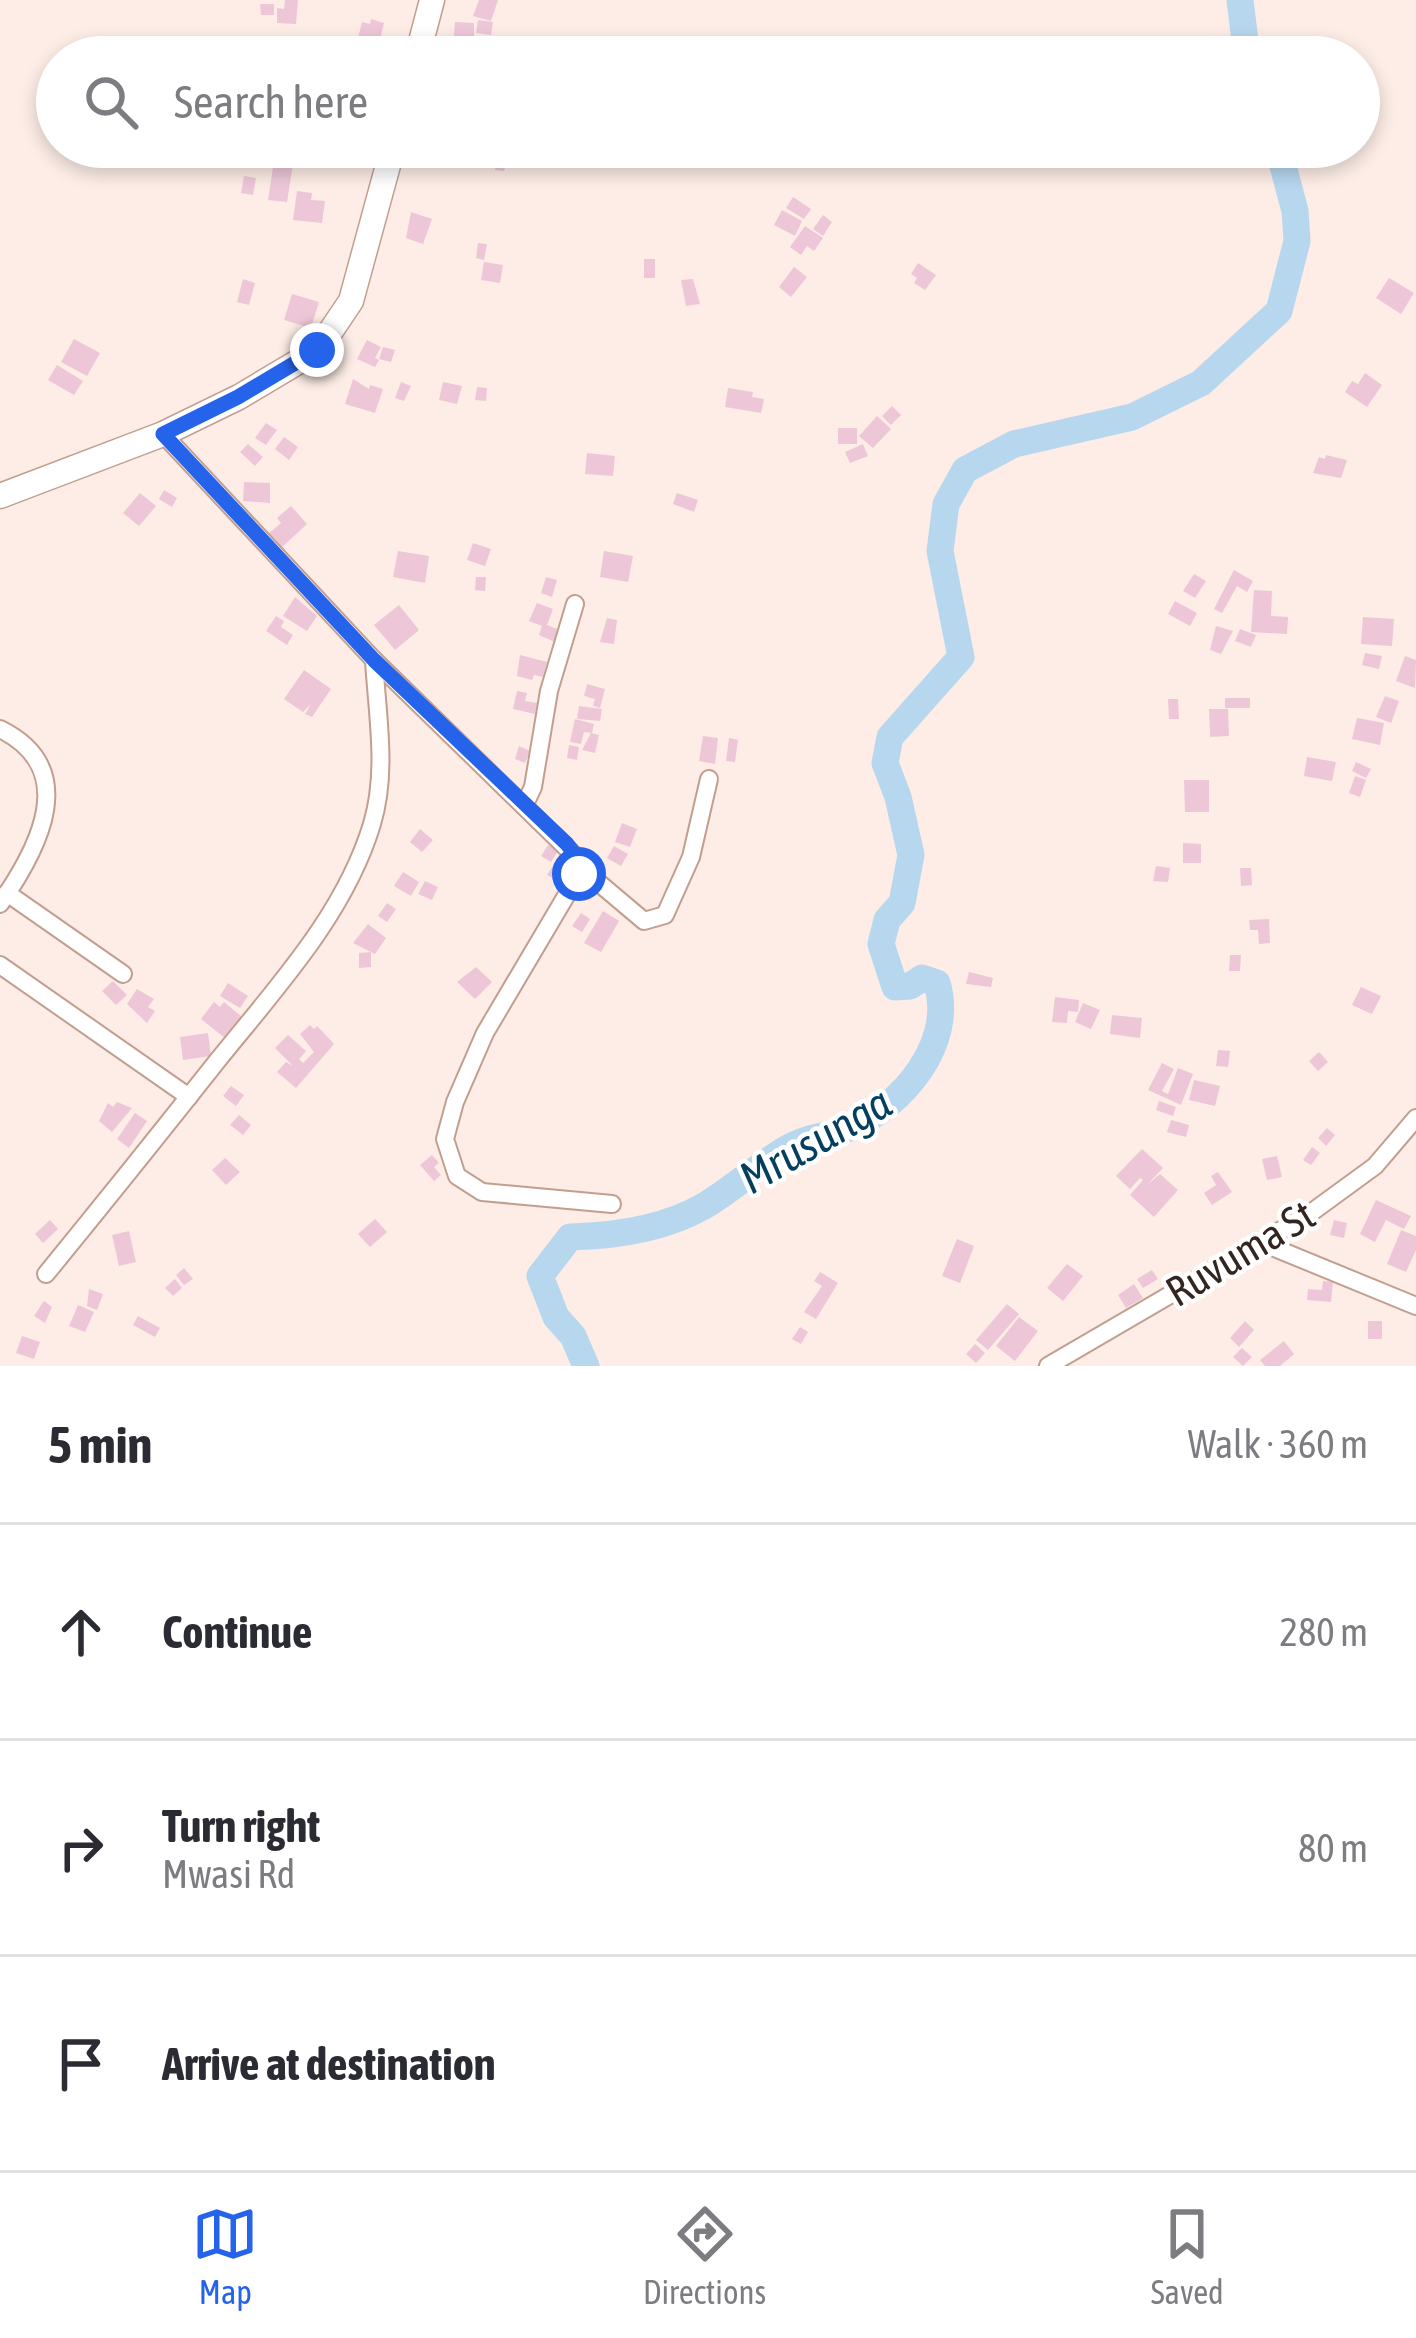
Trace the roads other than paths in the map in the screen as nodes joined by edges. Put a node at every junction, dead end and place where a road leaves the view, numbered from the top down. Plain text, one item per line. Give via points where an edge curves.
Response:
1 (432, 0) edge
2 (423, 36) edge
3 (387, 168) edge
4 (163, 434) junction
5 (0, 496) edge
6 (575, 604) dead end
7 (374, 660) junction
8 (0, 729) edge
9 (709, 779) dead end
10 (524, 804) junction
11 (580, 867) junction
12 (4, 898) edge
13 (0, 965) edge
14 (123, 974) dead end
15 (189, 1097) junction
16 (1416, 1118) edge
17 (612, 1204) dead end
18 (1260, 1243) junction
19 (46, 1274) dead end
20 (1416, 1306) edge
21 (1049, 1366) edge

1 - 2 street
3 - 4 street via 351,301 327,341
4 - 5 street
4 - 7 street
6 - 10 street
7 - 10 street
7 - 15 street via 380,773 364,847 322,926
8 - 12 street via 36,754 45,778 42,829
9 - 11 street via 691,856 664,915 644,921
10 - 11 street
11 - 17 street via 485,1033 446,1139 457,1176 482,1192
12 - 14 street
13 - 15 street
15 - 19 street
16 - 18 street, Ruvuma St via 1375,1166
18 - 20 street
18 - 21 street, Ruvuma St

